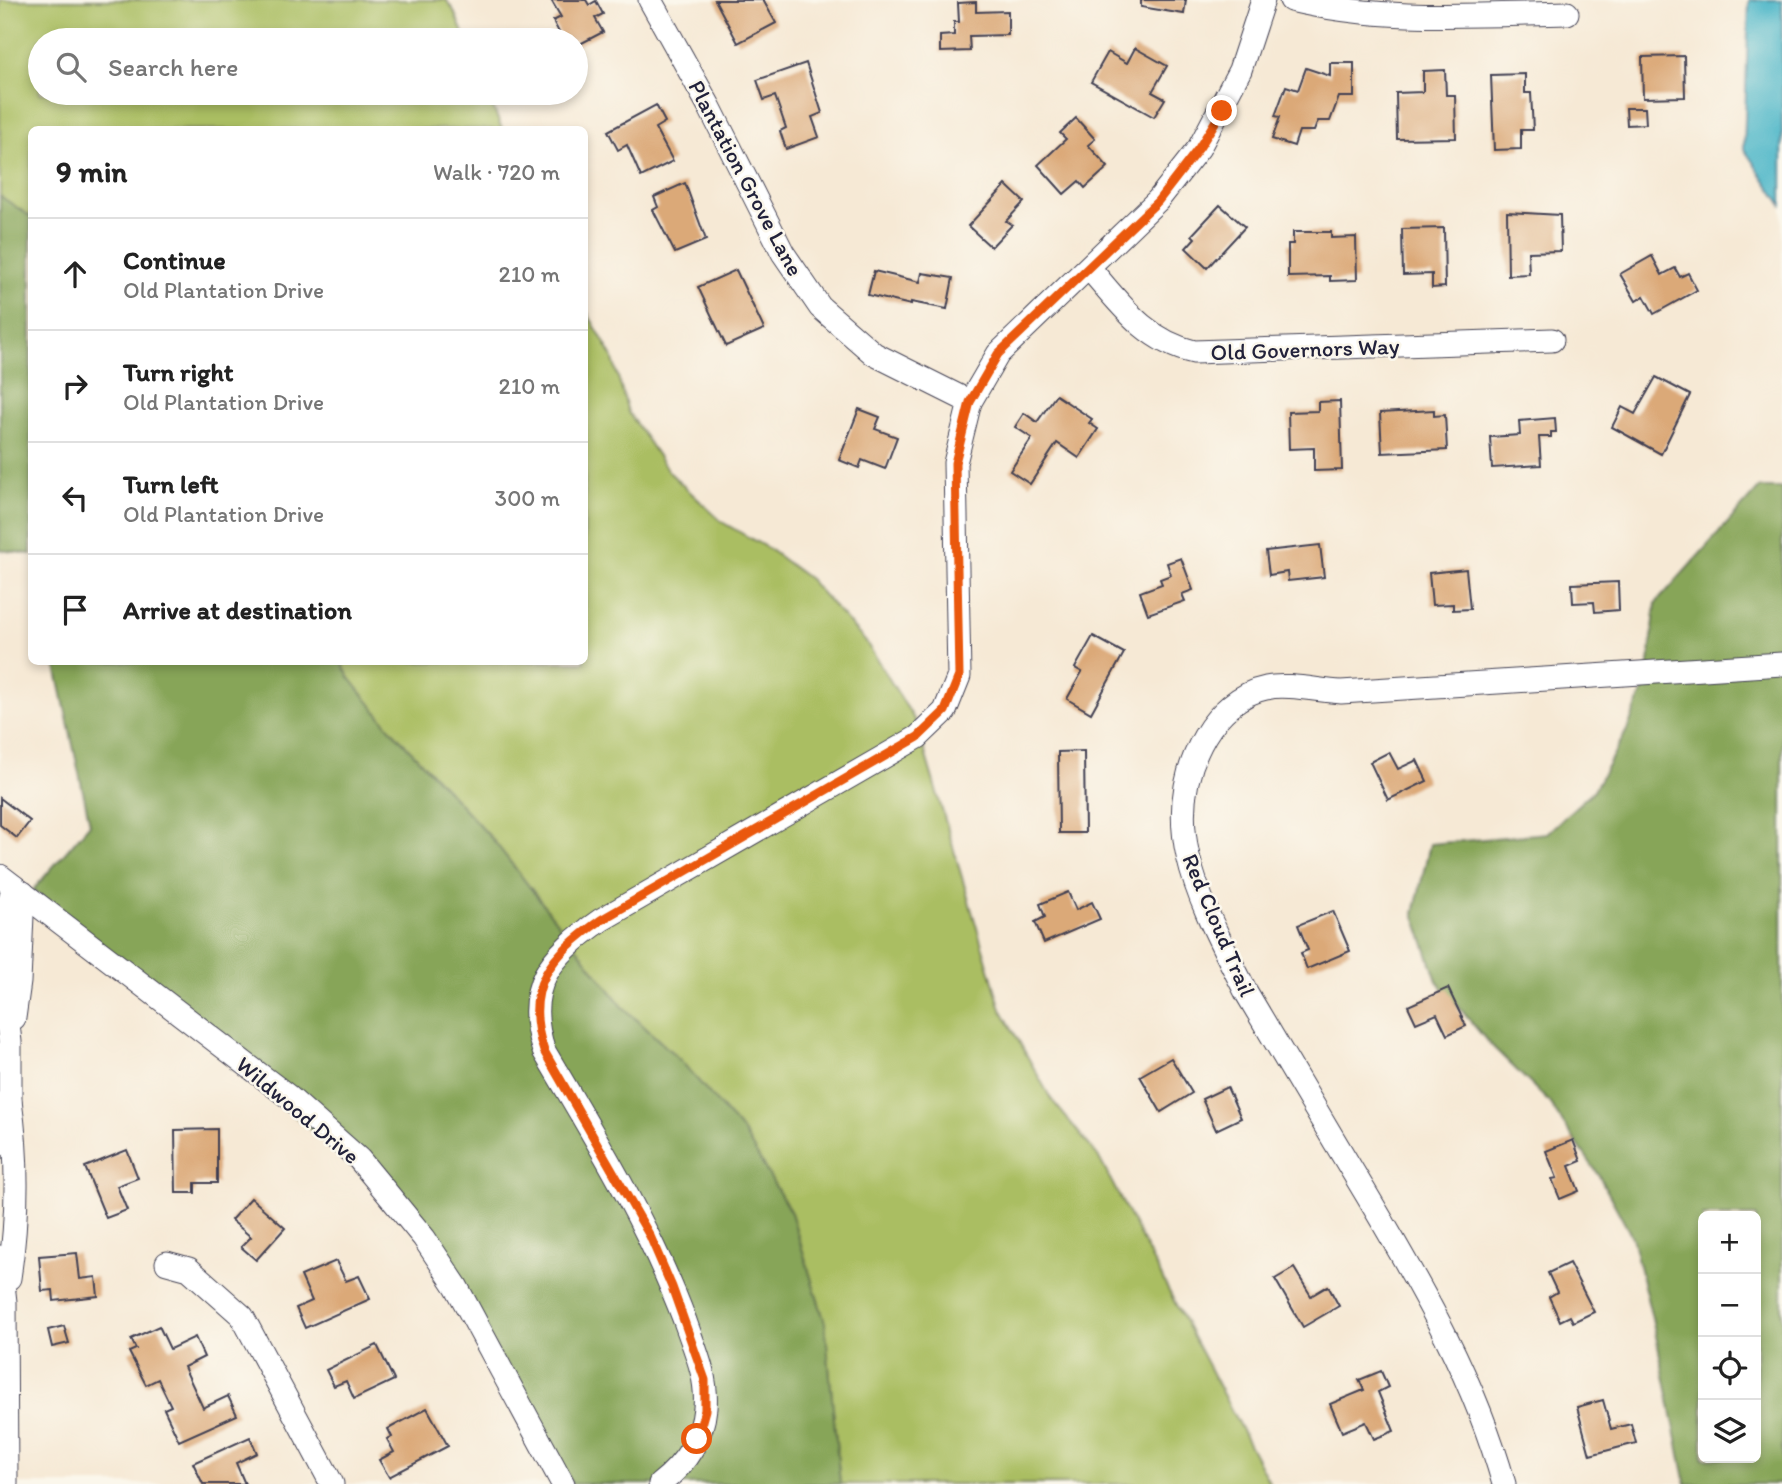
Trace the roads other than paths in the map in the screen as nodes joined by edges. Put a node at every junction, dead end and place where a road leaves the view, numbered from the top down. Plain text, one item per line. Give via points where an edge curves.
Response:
1 (650, 0) edge
2 (1263, 0) edge
3 (1291, 0) edge
4 (1567, 13) dead end
5 (1090, 270) junction
6 (1552, 340) dead end
7 (970, 402) junction
8 (1782, 664) edge
9 (12, 885) edge
10 (0, 954) edge
11 (10, 1042) junction
12 (5, 1103) edge
13 (0, 1143) edge
14 (0, 1256) edge
15 (167, 1263) dead end
16 (5, 1302) junction
17 (6, 1484) edge
18 (332, 1484) edge
19 (563, 1484) edge
20 (660, 1484) edge
21 (1504, 1484) edge

1 - 7 street, Plantation Grove Lane via 783,253 820,307 874,354
2 - 5 street via 1240,70 1199,148 1158,201
3 - 4 street via 1353,12 1416,17
5 - 6 street, Old Governors Way via 1147,332 1194,352
5 - 7 street via 1032,318 998,354
7 - 20 street via 955,463 959,676 945,711 918,737 601,920 559,953 541,985 536,1018 544,1051 650,1236 701,1365 706,1395 702,1425 690,1452
8 - 21 street, Red Cloud Trail via 1341,692 1270,687 1227,708 1191,764 1184,785 1181,828 1202,898 1246,992 1452,1345 1491,1436
9 - 10 street
9 - 11 street via 19,982
9 - 19 street, Wildwood Drive via 289,1097 367,1168 456,1286
10 - 11 street
11 - 12 street
12 - 13 street
12 - 16 street via 17,1149 17,1222
14 - 16 street
15 - 18 street via 189,1269 242,1315
16 - 17 street

